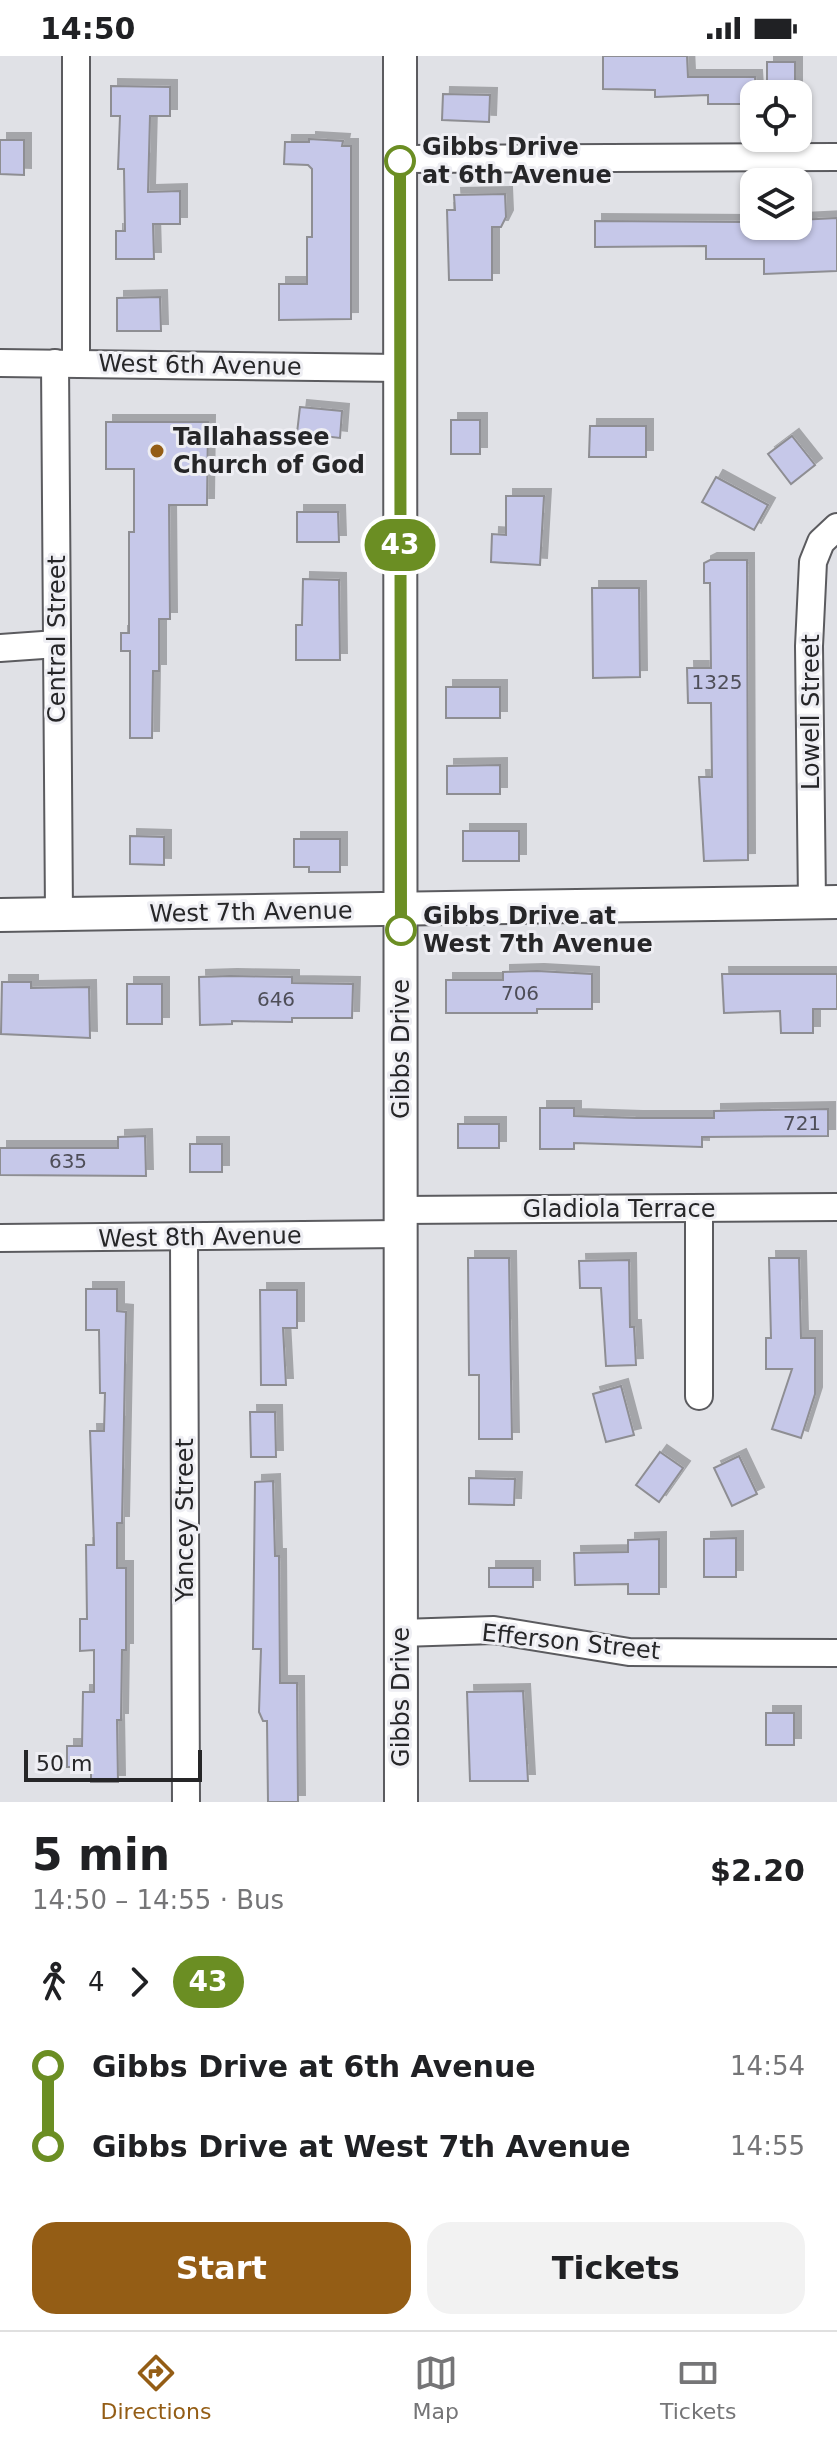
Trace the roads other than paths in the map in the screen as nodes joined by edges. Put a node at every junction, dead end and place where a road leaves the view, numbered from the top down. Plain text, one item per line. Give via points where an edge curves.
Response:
1 (76, 56) edge
2 (400, 56) edge
3 (837, 157) edge
4 (400, 159) junction
5 (0, 363) edge
6 (66, 363) junction
7 (400, 368) junction
8 (836, 528) edge
9 (57, 644) junction
10 (0, 648) edge
11 (824, 902) edge
12 (401, 909) junction
13 (0, 915) edge
14 (59, 915) junction
15 (837, 1207) edge
16 (699, 1208) junction
17 (401, 1222) junction
18 (0, 1238) edge
19 (184, 1239) junction
20 (699, 1396) dead end
21 (401, 1633) junction
22 (837, 1653) edge
23 (186, 1802) edge
24 (401, 1802) edge

1 - 6 street, Central Street
2 - 4 street, Gibbs Drive
3 - 4 street
4 - 7 street, Gibbs Drive
5 - 6 street, West 6th Avenue
6 - 7 street, West 6th Avenue
6 - 9 street, Central Street
7 - 12 street, Gibbs Drive
8 - 11 street, Lowell Street via 821,542 813,562 809,646
9 - 10 street
9 - 14 street, Central Street
11 - 12 street, West 7th Avenue
12 - 14 street, West 7th Avenue
12 - 17 street, Gibbs Drive
13 - 14 street, West 7th Avenue
15 - 16 street, Gladiola Terrace
16 - 17 street, Gladiola Terrace
16 - 20 street
17 - 19 street, West 8th Avenue
17 - 21 street, Gibbs Drive
18 - 19 street, West 8th Avenue
19 - 23 street, Yancey Street
21 - 22 street, Efferson Street via 494,1630 629,1652
21 - 24 street, Gibbs Drive

